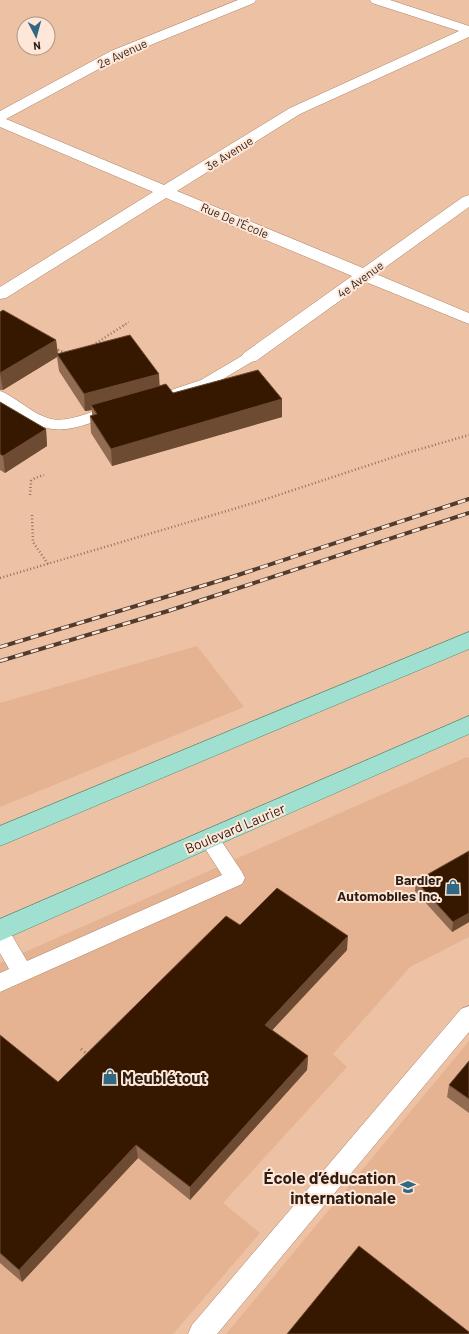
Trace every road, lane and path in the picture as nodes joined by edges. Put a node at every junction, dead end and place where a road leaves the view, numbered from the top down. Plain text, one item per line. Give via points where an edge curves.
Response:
1 (249, 0) edge
2 (377, 0) edge
3 (469, 31) edge
4 (0, 116) edge
5 (0, 122) edge
6 (167, 191) junction
7 (469, 200) edge
8 (366, 275) junction
9 (0, 294) edge
10 (469, 319) edge
11 (129, 322) dead end
12 (90, 347) edge
13 (50, 349) edge
14 (69, 355) edge
15 (250, 357) joint
16 (0, 396) edge
17 (162, 396) edge
18 (125, 407) edge
19 (469, 435) edge
20 (44, 475) dead end
21 (30, 495) dead end
22 (32, 515) dead end
23 (48, 564) junction
24 (0, 578) edge
25 (469, 640) edge
26 (469, 724) edge
27 (0, 836) edge
28 (209, 839) junction
29 (0, 930) edge
30 (0, 933) edge
31 (22, 973) junction
32 (0, 983) edge
33 (469, 1016) edge
34 (81, 1049) dead end
35 (91, 1057) edge
36 (201, 1334) edge

1 - 4 street, 2e Avenue via 116,54
2 - 3 street
3 - 6 street, 3e Avenue via 295,111
5 - 6 street, Rue De l'École
6 - 8 street, Rue De l'École
6 - 9 street, 3e Avenue
7 - 8 street, 4e Avenue
8 - 10 street, Rue De l'École
8 - 15 street, 4e Avenue
11 - 12 path
13 - 14 path
15 - 17 lane via 206,383
16 - 18 lane via 52,424 68,423
19 - 23 path via 210,517
20 - 21 path via 34,478 30,483
22 - 23 path via 33,542
23 - 24 path
25 - 27 main road
26 - 28 main road, Boulevard Laurier
28 - 29 main road, Boulevard Laurier
28 - 31 lane via 235,878
30 - 31 lane
31 - 32 lane
33 - 36 lane
34 - 35 path

